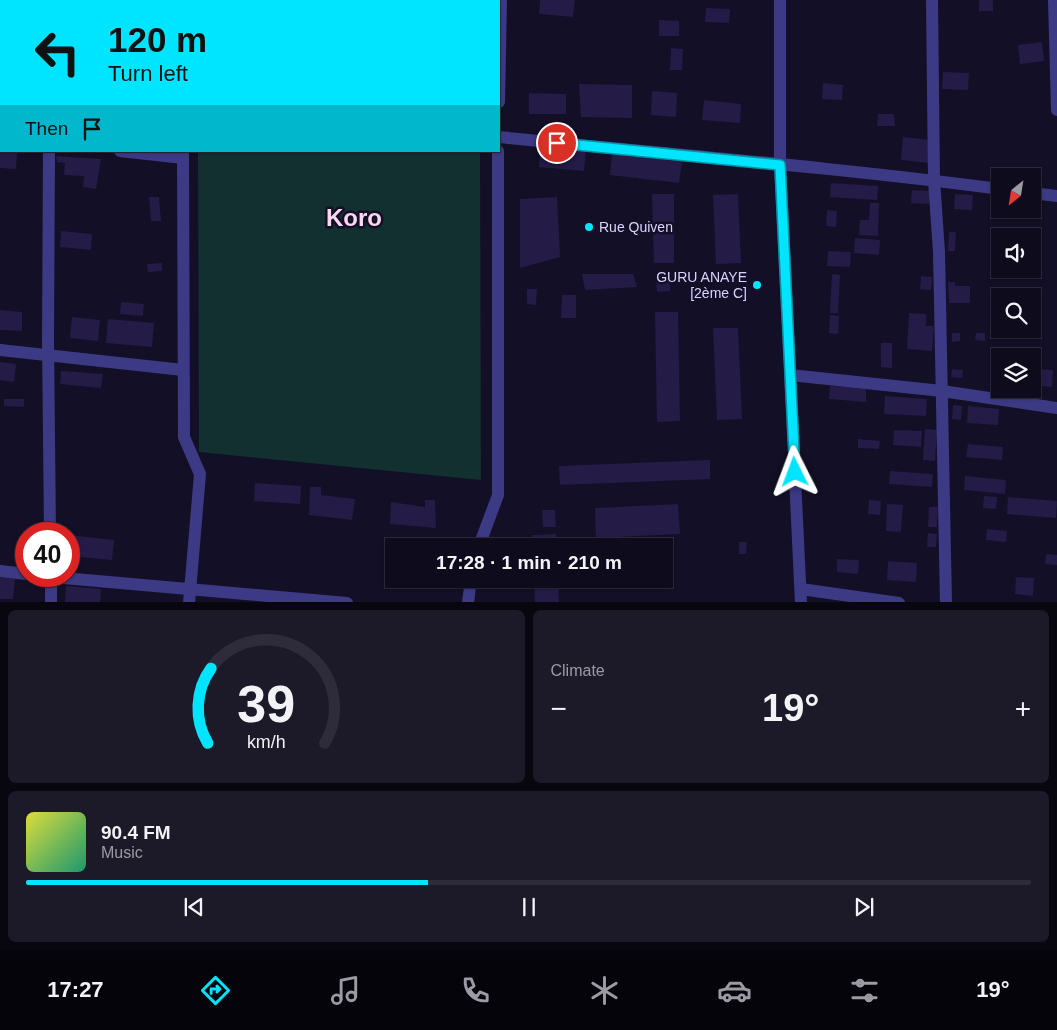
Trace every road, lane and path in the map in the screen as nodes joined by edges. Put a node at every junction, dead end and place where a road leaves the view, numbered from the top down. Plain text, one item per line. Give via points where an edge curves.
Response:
1 (501, 0) edge
2 (780, 0) edge
3 (932, 0) edge
4 (1054, 0) edge
5 (500, 51) edge
6 (1057, 110) edge
7 (500, 137) edge
8 (49, 152) edge
9 (136, 152) edge
10 (498, 152) edge
11 (183, 155) edge
12 (780, 165) junction
13 (934, 180) junction
14 (991, 188) edge
15 (1041, 194) edge
16 (1057, 196) edge
17 (0, 350) edge
18 (48, 354) junction
19 (183, 370) junction
20 (790, 375) junction
21 (942, 391) junction
22 (1057, 408) edge
23 (50, 522) edge
24 (482, 538) edge
25 (0, 571) edge
26 (15, 573) edge
27 (80, 581) edge
28 (49, 587) edge
29 (470, 588) edge
30 (801, 589) junction
31 (189, 596) edge
32 (320, 601) edge
33 (51, 602) edge
34 (347, 602) edge
35 (468, 602) edge
36 (801, 602) edge
37 (899, 602) edge
38 (946, 602) edge

1 - 5 street
2 - 12 street
3 - 13 street
4 - 6 street
7 - 12 street
8 - 18 street
9 - 11 street
10 - 24 street via 498,495
11 - 19 street
12 - 13 street
12 - 20 street
13 - 14 street
13 - 21 street
15 - 16 street
17 - 18 street
18 - 19 street
18 - 23 street
19 - 31 street via 184,437 200,474
20 - 21 street
20 - 30 street
21 - 22 street
21 - 38 street
25 - 26 street
27 - 31 street
28 - 33 street
29 - 35 street
30 - 36 street
30 - 37 street
31 - 32 street
32 - 34 street

